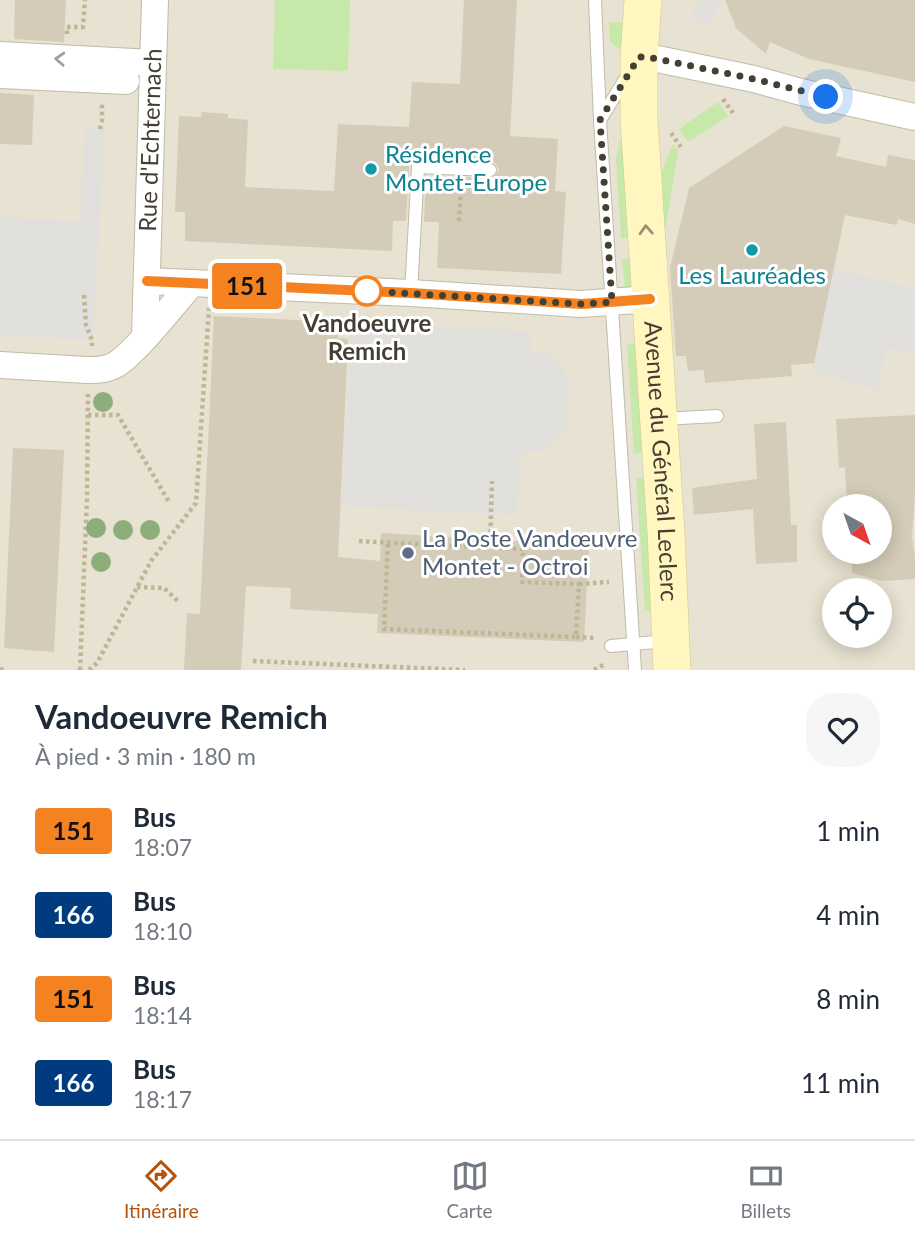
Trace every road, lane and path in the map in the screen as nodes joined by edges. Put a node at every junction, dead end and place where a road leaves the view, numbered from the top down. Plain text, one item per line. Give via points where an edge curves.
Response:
1 (85, 0) edge
2 (155, 0) edge
3 (595, 0) edge
4 (643, 0) edge
5 (84, 26) dead end
6 (0, 55) edge
7 (639, 57) junction
8 (153, 73) junction
9 (0, 75) edge
10 (720, 94) dead end
11 (733, 113) dead end
12 (915, 117) edge
13 (600, 120) junction
14 (489, 170) dead end
15 (461, 184) dead end
16 (459, 221) dead end
17 (147, 281) junction
18 (192, 283) junction
19 (411, 293) junction
20 (84, 295) dead end
21 (650, 299) junction
22 (612, 302) junction
23 (209, 308) dead end
24 (145, 336) junction
25 (0, 365) edge
26 (88, 370) junction
27 (88, 415) junction
28 (718, 416) dead end
29 (657, 420) junction
30 (492, 481) dead end
31 (169, 502) dead end
32 (359, 541) dead end
33 (388, 543) junction
34 (490, 547) junction
35 (609, 582) dead end
36 (579, 584) junction
37 (137, 587) junction
38 (178, 601) dead end
39 (576, 637) junction
40 (585, 638) dead end
41 (633, 644) junction
42 (611, 646) dead end
43 (671, 655) edge
44 (253, 662) dead end
45 (80, 670) edge
46 (89, 670) edge
47 (465, 670) edge
48 (635, 670) edge

1 - 5 path
2 - 8 street, Rue d'Echternach
3 - 13 lane
4 - 7 street, Avenue du Général Leclerc
8 -> 6 street
7 - 12 street
7 - 13 lane
21 -> 7 street, Avenue du Général Leclerc
8 - 9 street
8 - 17 street, Rue d'Echternach
10 - 11 path
13 - 22 lane
14 - 19 lane via 418,167
15 - 16 path
17 - 18 street
17 - 24 street, Rue d'Echternach
18 - 19 street
18 - 24 street
19 - 22 street
20 - 26 path via 92,340
21 - 22 street
21 - 29 street, Avenue du Général Leclerc
22 - 41 lane
23 - 37 path via 196,503
24 - 26 street via 116,364
25 - 26 street
26 - 27 path
27 - 31 path via 118,415
27 - 45 path
28 - 29 lane
29 - 43 street, Avenue du Général Leclerc
30 - 34 path
32 - 33 path
33 - 34 path
33 - 39 path via 384,629
34 - 36 path via 523,549 522,582
35 - 36 path
36 - 39 path
37 - 38 path via 164,588
37 - 46 path
39 - 40 path
41 - 42 lane
41 - 43 lane
41 - 48 lane
44 - 47 path

